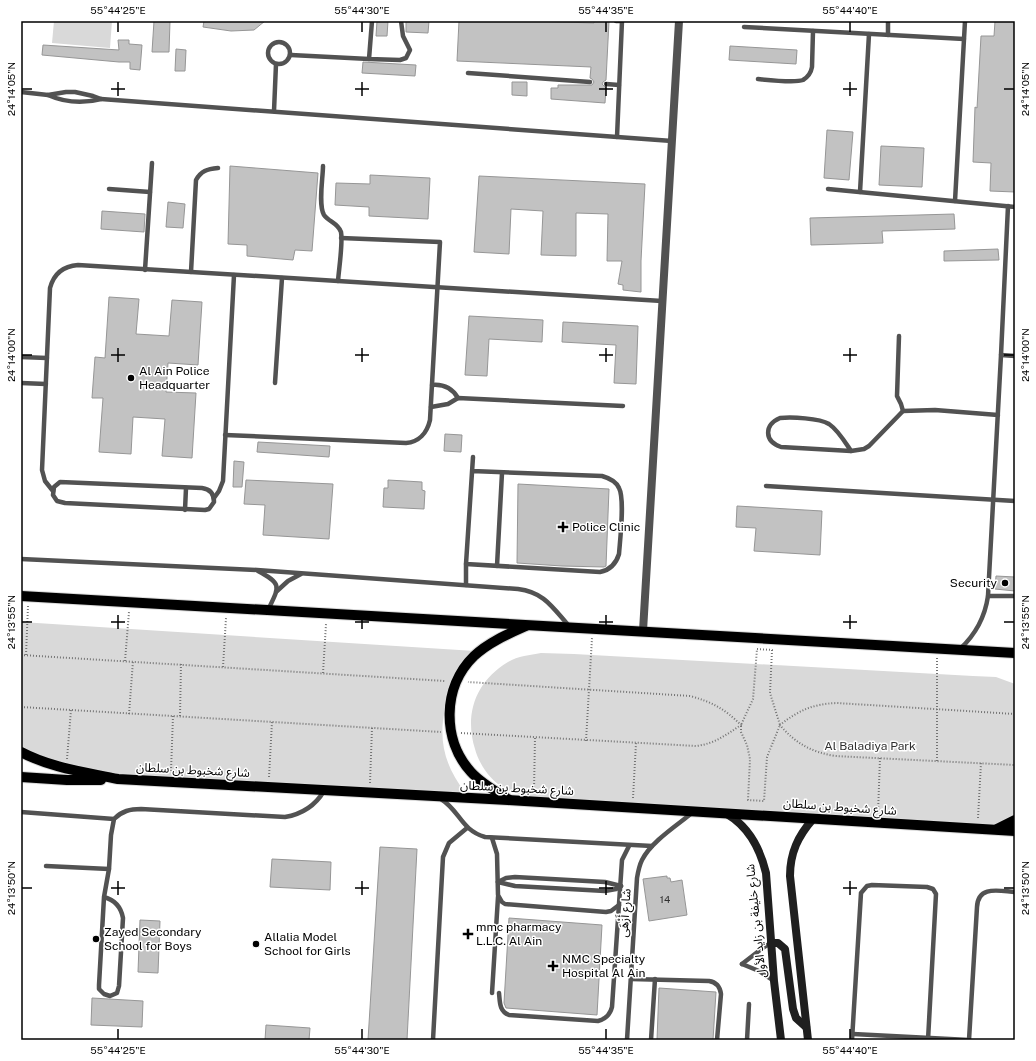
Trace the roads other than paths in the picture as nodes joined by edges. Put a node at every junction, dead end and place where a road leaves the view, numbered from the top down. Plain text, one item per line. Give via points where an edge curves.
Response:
1 (372, 21) edge
2 (401, 21) edge
3 (616, 21) edge
4 (622, 21) edge
5 (679, 21) edge
6 (888, 21) edge
7 (965, 21) edge
8 (744, 27) dead end
9 (813, 31) junction
10 (869, 34) junction
11 (888, 35) junction
12 (964, 39) junction
13 (291, 55) junction
14 (369, 58) junction
15 (276, 64) junction
16 (468, 73) dead end
17 (758, 79) dead end
18 (590, 82) dead end
19 (606, 84) dead end
20 (619, 85) junction
21 (21, 92) edge
22 (48, 95) junction
23 (102, 99) junction
24 (274, 111) junction
25 (617, 137) junction
26 (672, 141) junction
27 (152, 163) dead end
28 (323, 166) dead end
29 (218, 168) dead end
30 (109, 189) dead end
31 (828, 189) dead end
32 (150, 192) junction
33 (860, 192) junction
34 (955, 201) junction
35 (1008, 206) junction
36 (1015, 207) edge
37 (341, 238) junction
38 (145, 270) junction
39 (190, 272) junction
40 (234, 275) junction
41 (282, 278) junction
42 (338, 281) junction
43 (437, 287) junction
44 (662, 301) junction
45 (899, 336) dead end
46 (1001, 355) junction
47 (1015, 356) edge
48 (21, 357) edge
49 (47, 358) junction
50 (21, 383) edge
51 (275, 383) dead end
52 (46, 384) junction
53 (432, 385) junction
54 (458, 398) junction
55 (431, 406) junction
56 (623, 406) dead end
57 (903, 411) junction
58 (998, 415) junction
59 (225, 435) junction
60 (851, 451) junction
61 (473, 457) dead end
62 (472, 472) junction
63 (502, 473) junction
64 (766, 486) dead end
65 (186, 488) junction
66 (53, 491) junction
67 (214, 498) junction
68 (993, 500) junction
69 (1015, 501) edge
70 (185, 510) junction
71 (21, 559) edge
72 (466, 564) junction
73 (497, 566) junction
74 (257, 570) junction
75 (302, 573) junction
76 (466, 585) junction
77 (277, 591) junction
78 (23, 596) edge
79 (988, 596) junction
80 (1015, 596) edge
81 (268, 610) junction
82 (528, 625) junction
83 (570, 627) junction
84 (643, 631) junction
85 (960, 649) junction
86 (1015, 653) edge
87 (21, 752) edge
88 (21, 777) edge
89 (118, 779) junction
90 (324, 790) junction
91 (436, 796) junction
92 (508, 800) junction
93 (695, 811) junction
94 (21, 812) edge
95 (726, 813) junction
96 (114, 819) junction
97 (813, 819) junction
98 (1015, 820) edge
99 (467, 828) junction
100 (995, 830) junction
101 (1015, 831) edge
102 (492, 838) junction
103 (629, 846) junction
104 (652, 846) junction
105 (46, 866) dead end
106 (109, 870) junction
107 (498, 882) junction
108 (620, 886) junction
109 (1015, 892) edge
110 (498, 895) junction
111 (104, 896) junction
112 (619, 905) junction
113 (771, 943) junction
114 (631, 978) junction
115 (655, 979) junction
116 (774, 981) junction
117 (499, 992) dead end
118 (492, 994) dead end
119 (749, 1004) dead end
120 (806, 1027) junction
121 (852, 1037) edge
122 (928, 1039) edge
123 (433, 1040) edge
124 (627, 1040) edge
125 (651, 1040) edge
126 (717, 1040) edge
127 (747, 1040) edge
128 (781, 1040) edge
129 (808, 1040) edge
130 (969, 1040) edge

1 - 14 lane
2 - 14 lane via 403,36 410,47 408,56 400,60
3 - 4 lane
4 - 20 lane
5 - 26 street
6 - 11 lane
7 - 12 lane
8 - 9 lane
9 - 10 lane
9 - 17 lane via 812,67 807,78 800,81
10 - 11 lane
10 - 33 lane
11 - 12 lane
12 - 34 lane
13 - 14 lane
13 - 15 lane via 284,64
13 - 15 lane via 286,44 275,42 268,52 270,60
15 - 24 lane
16 - 18 lane
19 - 20 lane
20 - 25 lane
21 - 22 lane
22 - 23 lane via 75,92
22 - 23 lane via 74,102
23 - 24 lane
24 - 25 lane
25 - 26 lane
26 - 44 street
27 - 32 lane
28 - 37 lane via 322,211 338,226
29 - 39 lane via 202,172 196,180
30 - 32 lane
31 - 33 lane
32 - 38 lane
33 - 34 lane
34 - 35 lane
35 - 36 lane
35 - 46 lane
37 - 42 lane
37 - 43 lane via 440,242
38 - 39 lane
38 - 49 lane via 78,266 67,267 57,274 50,288
39 - 40 lane
40 - 41 lane
40 - 59 lane
41 - 42 lane
41 - 51 lane
42 - 43 lane
43 - 44 lane
43 - 53 lane
44 - 84 street
45 - 57 lane via 897,396
46 - 47 lane
46 - 58 lane
48 - 49 lane
49 - 52 lane
50 - 52 lane
52 - 66 lane via 42,470 45,481
53 - 54 lane via 447,387
53 - 55 lane
54 - 55 lane via 448,404
54 - 56 lane
55 - 59 lane via 426,431 412,443
57 - 58 lane via 935,410
57 - 60 lane via 869,446
58 - 68 lane
59 - 67 lane via 223,481
60 - 60 lane via 781,447 773,444 769,428 771,423 780,418 821,421 832,427
61 - 62 lane
62 - 63 lane
62 - 72 lane
63 - 73 lane
63 - 73 lane via 602,476 616,484 622,499 619,554 609,569 600,572
64 - 68 lane
65 - 66 lane via 64,482 57,484
65 - 67 lane via 206,489
65 - 70 lane
66 - 70 lane via 54,498 65,503
67 - 70 lane via 209,509
68 - 69 lane
68 - 79 lane
71 - 74 lane
72 - 73 lane
72 - 76 lane
74 - 75 lane
74 - 77 lane via 276,583
75 - 76 lane
75 - 77 lane
76 - 83 lane via 533,592 545,599
77 - 81 lane
78 - 81 main road
79 - 80 lane
79 - 85 lane via 977,630
81 - 82 main road
82 - 83 main road
82 - 92 main road via 485,647 469,662 457,681 450,707 451,733 463,760 483,782
83 - 84 main road
84 - 85 main road
85 - 86 main road
87 - 89 main road, شارع شخبوط بن سلطان via 66,769
88 - 89 main road
89 - 90 main road, شارع شخبوط بن سلطان
90 - 91 main road, شارع شخبوط بن سلطان
90 - 96 lane via 306,811 285,817 141,808 120,813
91 - 92 main road, شارع شخبوط بن سلطان
91 - 99 lane via 449,804
92 - 93 main road, شارع شخبوط بن سلطان
93 - 95 main road, شارع شخبوط بن سلطان
93 - 104 lane, شارع أَزْهَى
94 - 96 lane
95 - 97 main road, شارع شخبوط بن سلطان
95 - 113 main road, شارع خليفة بن زايد الأول via 750,834 763,862
96 - 106 lane
97 - 100 main road, شارع شخبوط بن سلطان
97 - 120 main road via 797,841 790,867
98 - 100 main road
99 - 102 lane via 478,835
99 - 123 lane via 449,843 442,857
100 - 101 main road, شارع شخبوط بن سلطان
102 - 103 lane
102 - 107 lane via 497,854
103 - 104 lane
103 - 108 lane via 622,860
104 - 114 lane, شارع أَزْهَى via 642,858 637,878
105 - 106 lane
106 - 111 lane
107 - 108 lane via 515,886 605,891
107 - 108 lane via 515,877 605,882
107 - 110 lane
108 - 112 lane
109 - 130 lane via 987,891 978,899
110 - 112 lane via 502,902 510,905 606,912
110 - 118 lane
111 - 111 lane via 99,985 101,992 110,996 117,993 119,986 123,918 114,900
112 - 117 lane via 612,1007 606,1018 598,1021 509,1015 501,1009
113 - 116 main road, شارع خليفة بن زايد الأول
113 - 116 lane via 742,964
113 - 120 main road via 778,943 785,949 792,1009
114 - 115 lane
114 - 124 lane, شارع أَزْهَى
115 - 125 lane
115 - 126 lane via 709,981 717,985 720,994
116 - 128 main road, شارع خليفة بن زايد الأول
119 - 127 lane
120 - 129 main road
121 - 122 lane
121 - 122 lane via 863,891 866,886 872,885 927,886 935,891 937,897
122 - 130 lane

